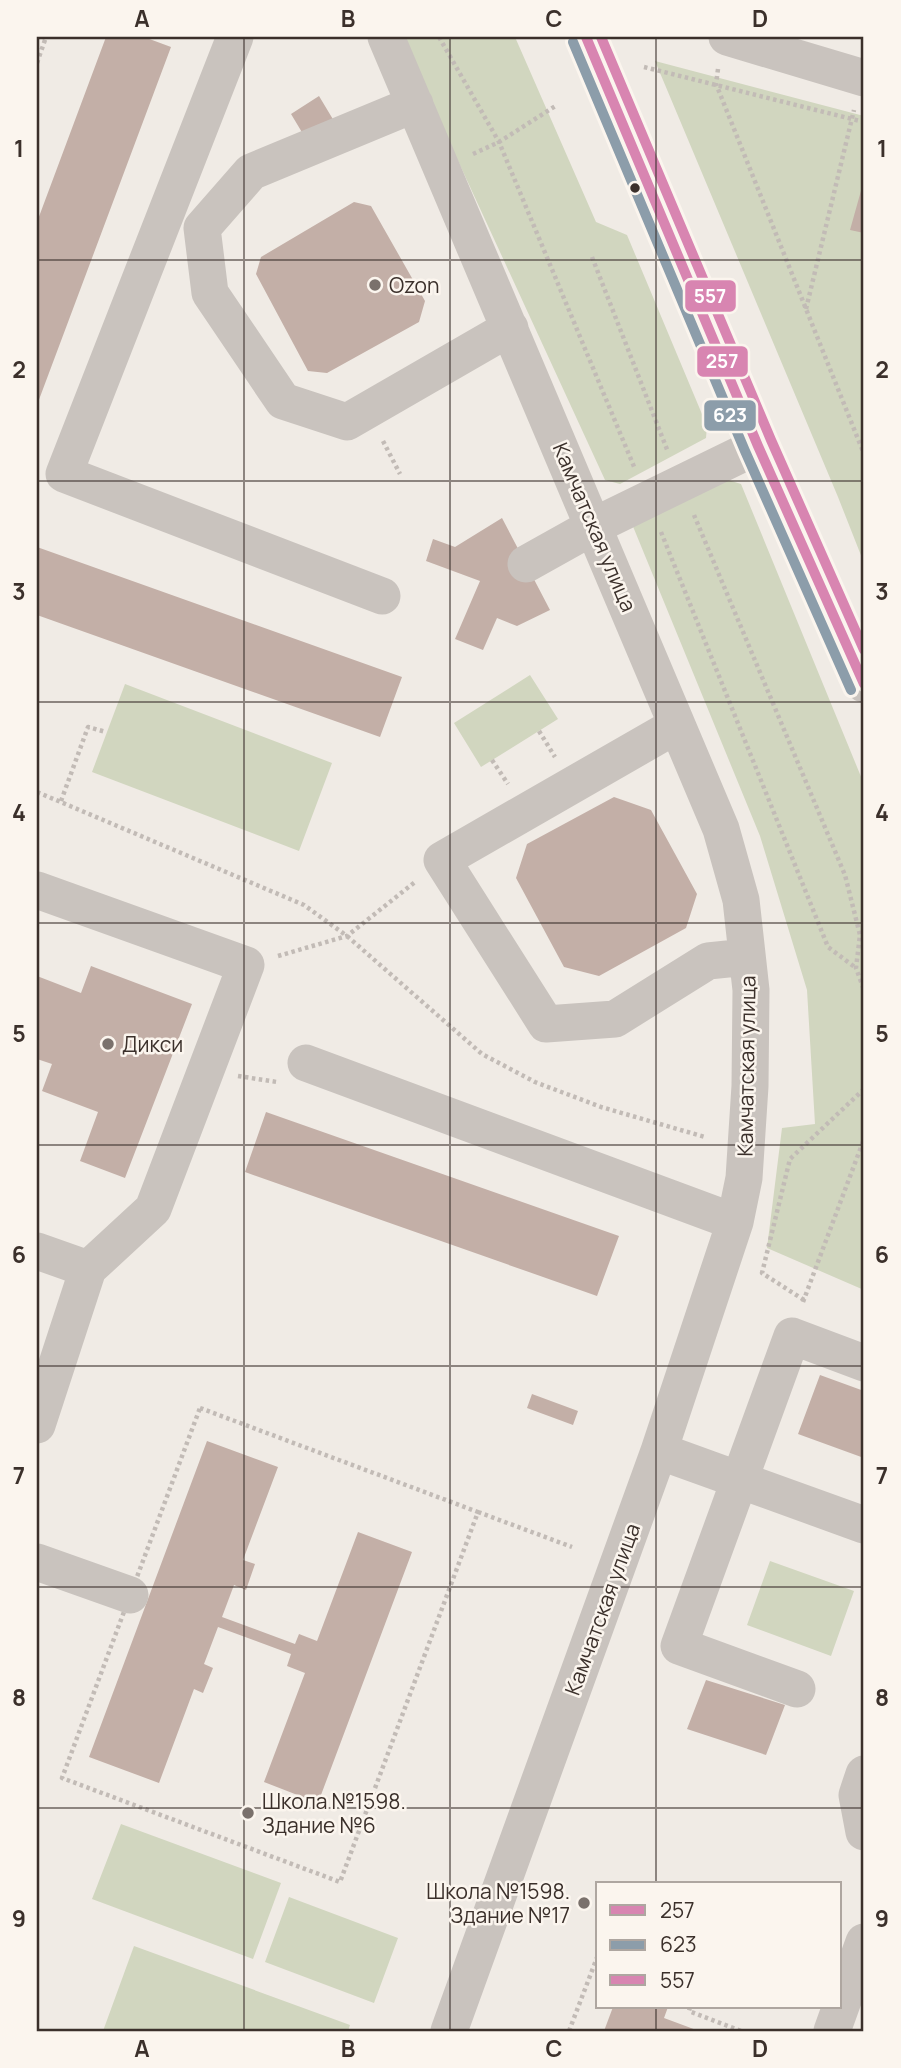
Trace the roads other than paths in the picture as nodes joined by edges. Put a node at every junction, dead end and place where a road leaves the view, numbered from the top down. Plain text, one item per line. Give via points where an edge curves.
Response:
1 (235, 37) edge
2 (386, 37) edge
3 (590, 38) edge
4 (723, 49) edge
5 (863, 77) edge
6 (415, 104) junction
7 (510, 328) junction
8 (758, 446) junction
9 (594, 526) junction
10 (526, 564) dead end
11 (382, 596) dead end
12 (864, 684) edge
13 (677, 725) junction
14 (37, 890) edge
15 (747, 957) junction
16 (306, 1063) road end
17 (736, 1222) junction
18 (37, 1251) edge
19 (88, 1269) junction
20 (864, 1363) edge
21 (37, 1425) edge
22 (659, 1451) junction
23 (738, 1479) junction
24 (864, 1525) edge
25 (37, 1562) edge
26 (130, 1595) road end
27 (797, 1689) dead end
28 (864, 1774) edge
29 (864, 1832) edge
30 (864, 1942) edge
31 (842, 2003) edge
32 (840, 2008) edge
33 (449, 2031) edge
34 (832, 2031) edge

1 - 11 street via 64,474
2 - 6 street, Камчатская улица
3 - 8 street
4 - 5 street
6 - 7 street, Камчатская улица
6 - 7 street via 251,172 202,228 210,293 283,401 347,422
7 - 9 street, Камчатская улица
8 - 9 street
8 - 12 street
9 - 10 street
9 - 13 street, Камчатская улица
13 - 15 street, Камчатская улица via 721,829 741,900
13 - 15 street via 442,860 546,1024 615,1019 708,961
14 - 19 street via 246,965 153,1209
15 - 17 street, Камчатская улица via 750,1086
16 - 17 street
17 - 22 street, Камчатская улица
18 - 19 street
19 - 21 street
20 - 23 street via 792,1336
22 - 23 street
22 - 33 street, Камчатская улица
23 - 24 street
23 - 27 street via 679,1646
25 - 26 street
28 - 29 street via 857,1795
30 - 31 street
32 - 34 street

